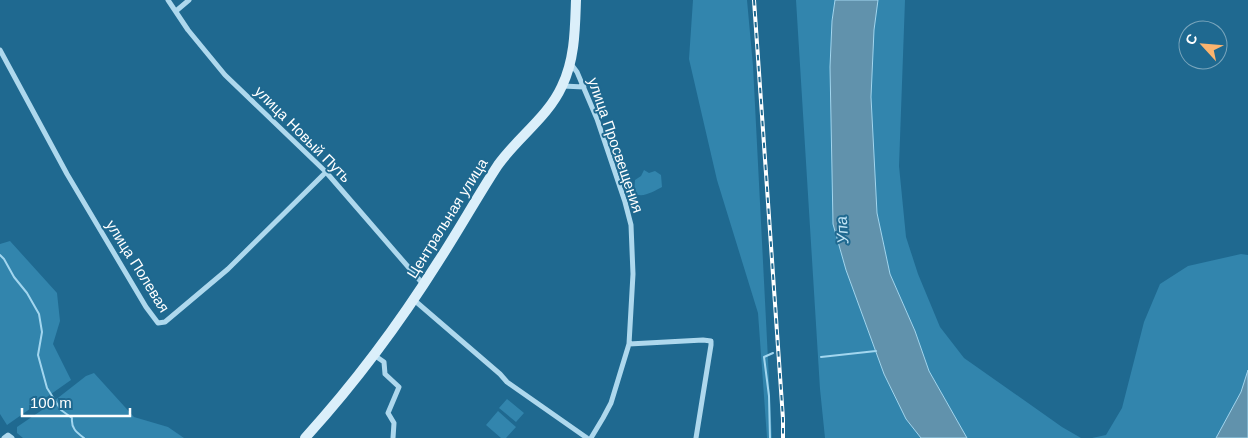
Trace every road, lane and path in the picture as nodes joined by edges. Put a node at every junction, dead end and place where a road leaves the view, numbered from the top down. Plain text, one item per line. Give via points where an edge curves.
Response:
1 (168, 0) edge
2 (189, 0) edge
3 (576, 0) edge
4 (176, 11) junction
5 (0, 50) edge
6 (571, 64) junction
7 (562, 86) junction
8 (584, 87) junction
9 (326, 172) junction
10 (423, 284) junction
11 (414, 300) junction
12 (629, 344) junction
13 (374, 355) junction
14 (306, 438) edge
15 (394, 438) edge
16 (587, 438) edge
17 (591, 438) edge
18 (696, 438) edge

1 - 4 street, улица Новый Путь
2 - 4 street
3 - 6 main road, Центральная улица
4 - 9 street, улица Новый Путь via 225,75
5 - 9 street, улица Полевая via 67,174 146,308 159,324 228,269
6 - 7 main road, Центральная улица
6 - 8 street, улица Просвещения
7 - 8 street
7 - 10 main road, Центральная улица via 551,106 513,145
8 - 12 street, улица Просвещения via 630,222 633,274
9 - 10 street, улица Новый Путь
10 - 11 main road, Центральная улица
11 - 13 main road, Центральная улица
11 - 16 street via 507,382
12 - 17 street, улица Просвещения via 611,402
12 - 18 street via 710,340
13 - 14 main road, Центральная улица
13 - 15 street via 384,362 385,374 399,387 388,413 394,423

